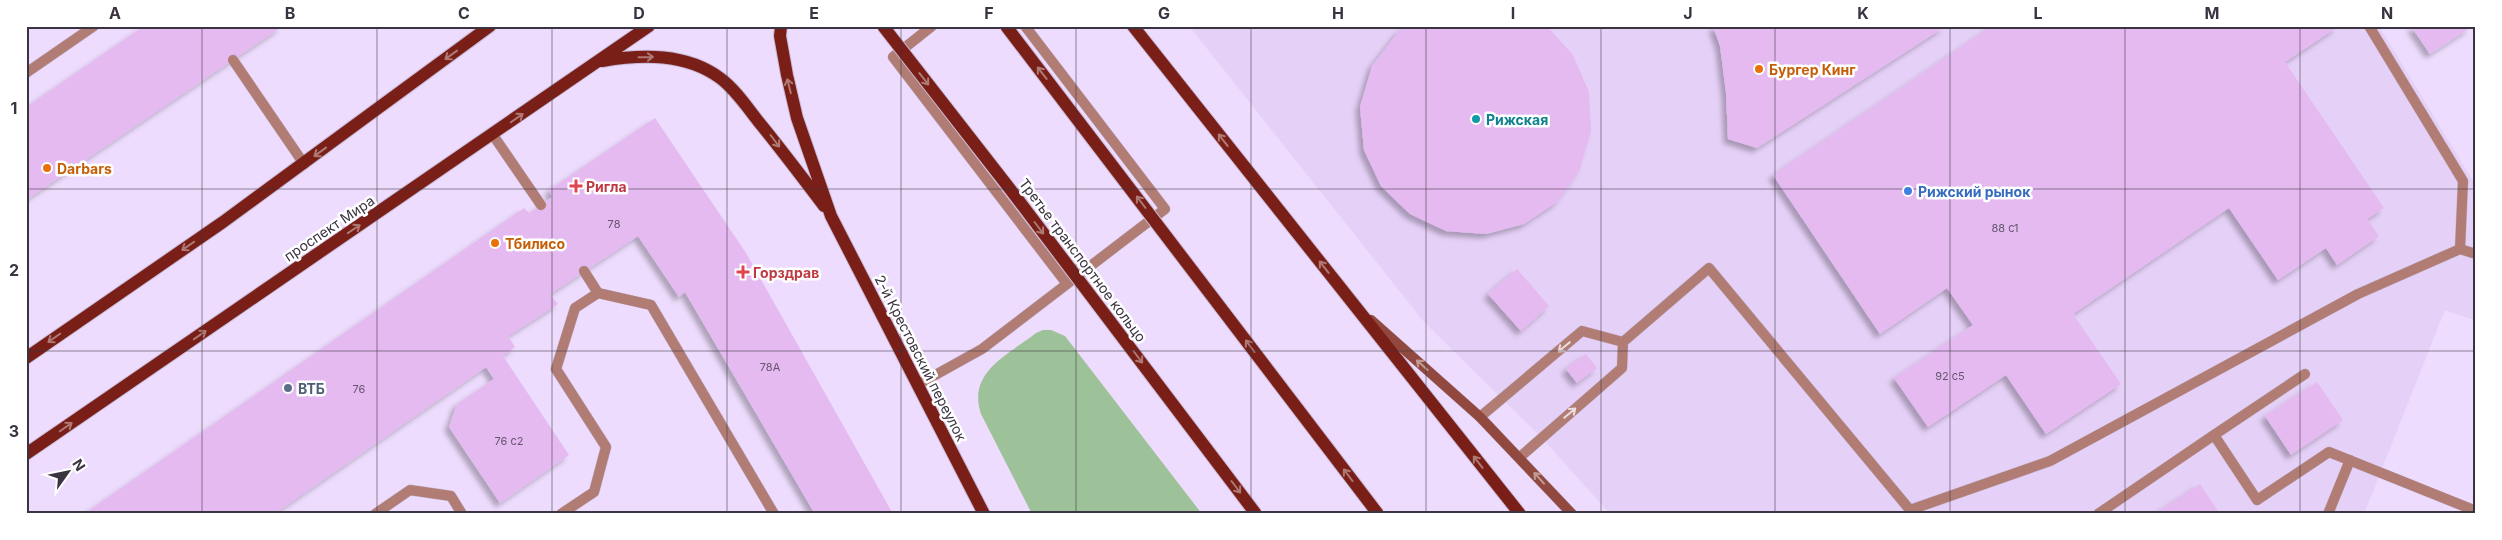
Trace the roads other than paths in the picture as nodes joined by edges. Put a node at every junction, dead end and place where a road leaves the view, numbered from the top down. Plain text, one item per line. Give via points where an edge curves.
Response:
1 (94, 26) edge
2 (490, 26) edge
3 (649, 26) edge
4 (781, 26) edge
5 (883, 26) edge
6 (932, 26) edge
7 (1006, 26) edge
8 (1025, 26) edge
9 (1133, 26) edge
10 (2369, 26) edge
11 (233, 60) dead end
12 (597, 62) junction
13 (26, 73) edge
14 (493, 135) junction
15 (304, 164) junction
16 (541, 205) dead end
17 (831, 216) junction
18 (2460, 249) junction
19 (2476, 254) edge
20 (584, 271) dead end
21 (1067, 284) junction
22 (598, 293) junction
23 (1354, 306) junction
24 (1623, 342) junction
25 (26, 358) edge
26 (2305, 374) dead end
27 (919, 384) junction
28 (1480, 417) junction
29 (2214, 435) junction
30 (26, 454) edge
31 (1520, 457) junction
32 (2350, 460) junction
33 (2476, 511) edge
34 (375, 514) edge
35 (462, 514) edge
36 (561, 514) edge
37 (774, 514) edge
38 (984, 514) edge
39 (1256, 514) edge
40 (1378, 514) edge
41 (1520, 514) edge
42 (1572, 514) edge
43 (2098, 514) edge
44 (2328, 514) edge

1 - 13 lane
2 -> 15 main road
3 - 12 main road, проспект Мира
17 -> 4 main road, 2-й Крестовский переулок via 795,109 781,46
5 -> 39 main road, Третье транспортное кольцо, bridge
6 - 21 lane via 893,57
40 -> 7 main road, bridge
8 - 21 lane via 1165,209
23 -> 9 main road
10 - 18 lane via 2463,181
11 - 15 lane
14 -> 12 main road, проспект Мира
12 -> 17 main road, 2-й Крестовский переулок via 659,56 700,67 721,78 770,135
14 - 16 lane
30 -> 14 main road, проспект Мира
15 -> 25 main road
17 - 27 main road, 2-й Крестовский переулок
18 - 19 lane
18 - 24 lane via 2358,294 2050,461 1910,510 1709,268
20 - 22 lane
21 - 27 lane via 969,358
22 - 36 lane via 575,308 556,369 606,447 594,492
22 - 37 lane via 651,304
28 -> 23 main road
41 -> 23 main road
24 -> 28 lane via 1582,331
31 -> 24 lane via 1622,368
26 - 29 lane
27 - 38 main road, 2-й Крестовский переулок
28 - 31 main road
29 - 32 lane via 2258,500 2329,452
29 - 43 lane
42 -> 31 main road
32 - 33 lane
32 - 44 lane
34 - 35 lane via 410,490 451,496

